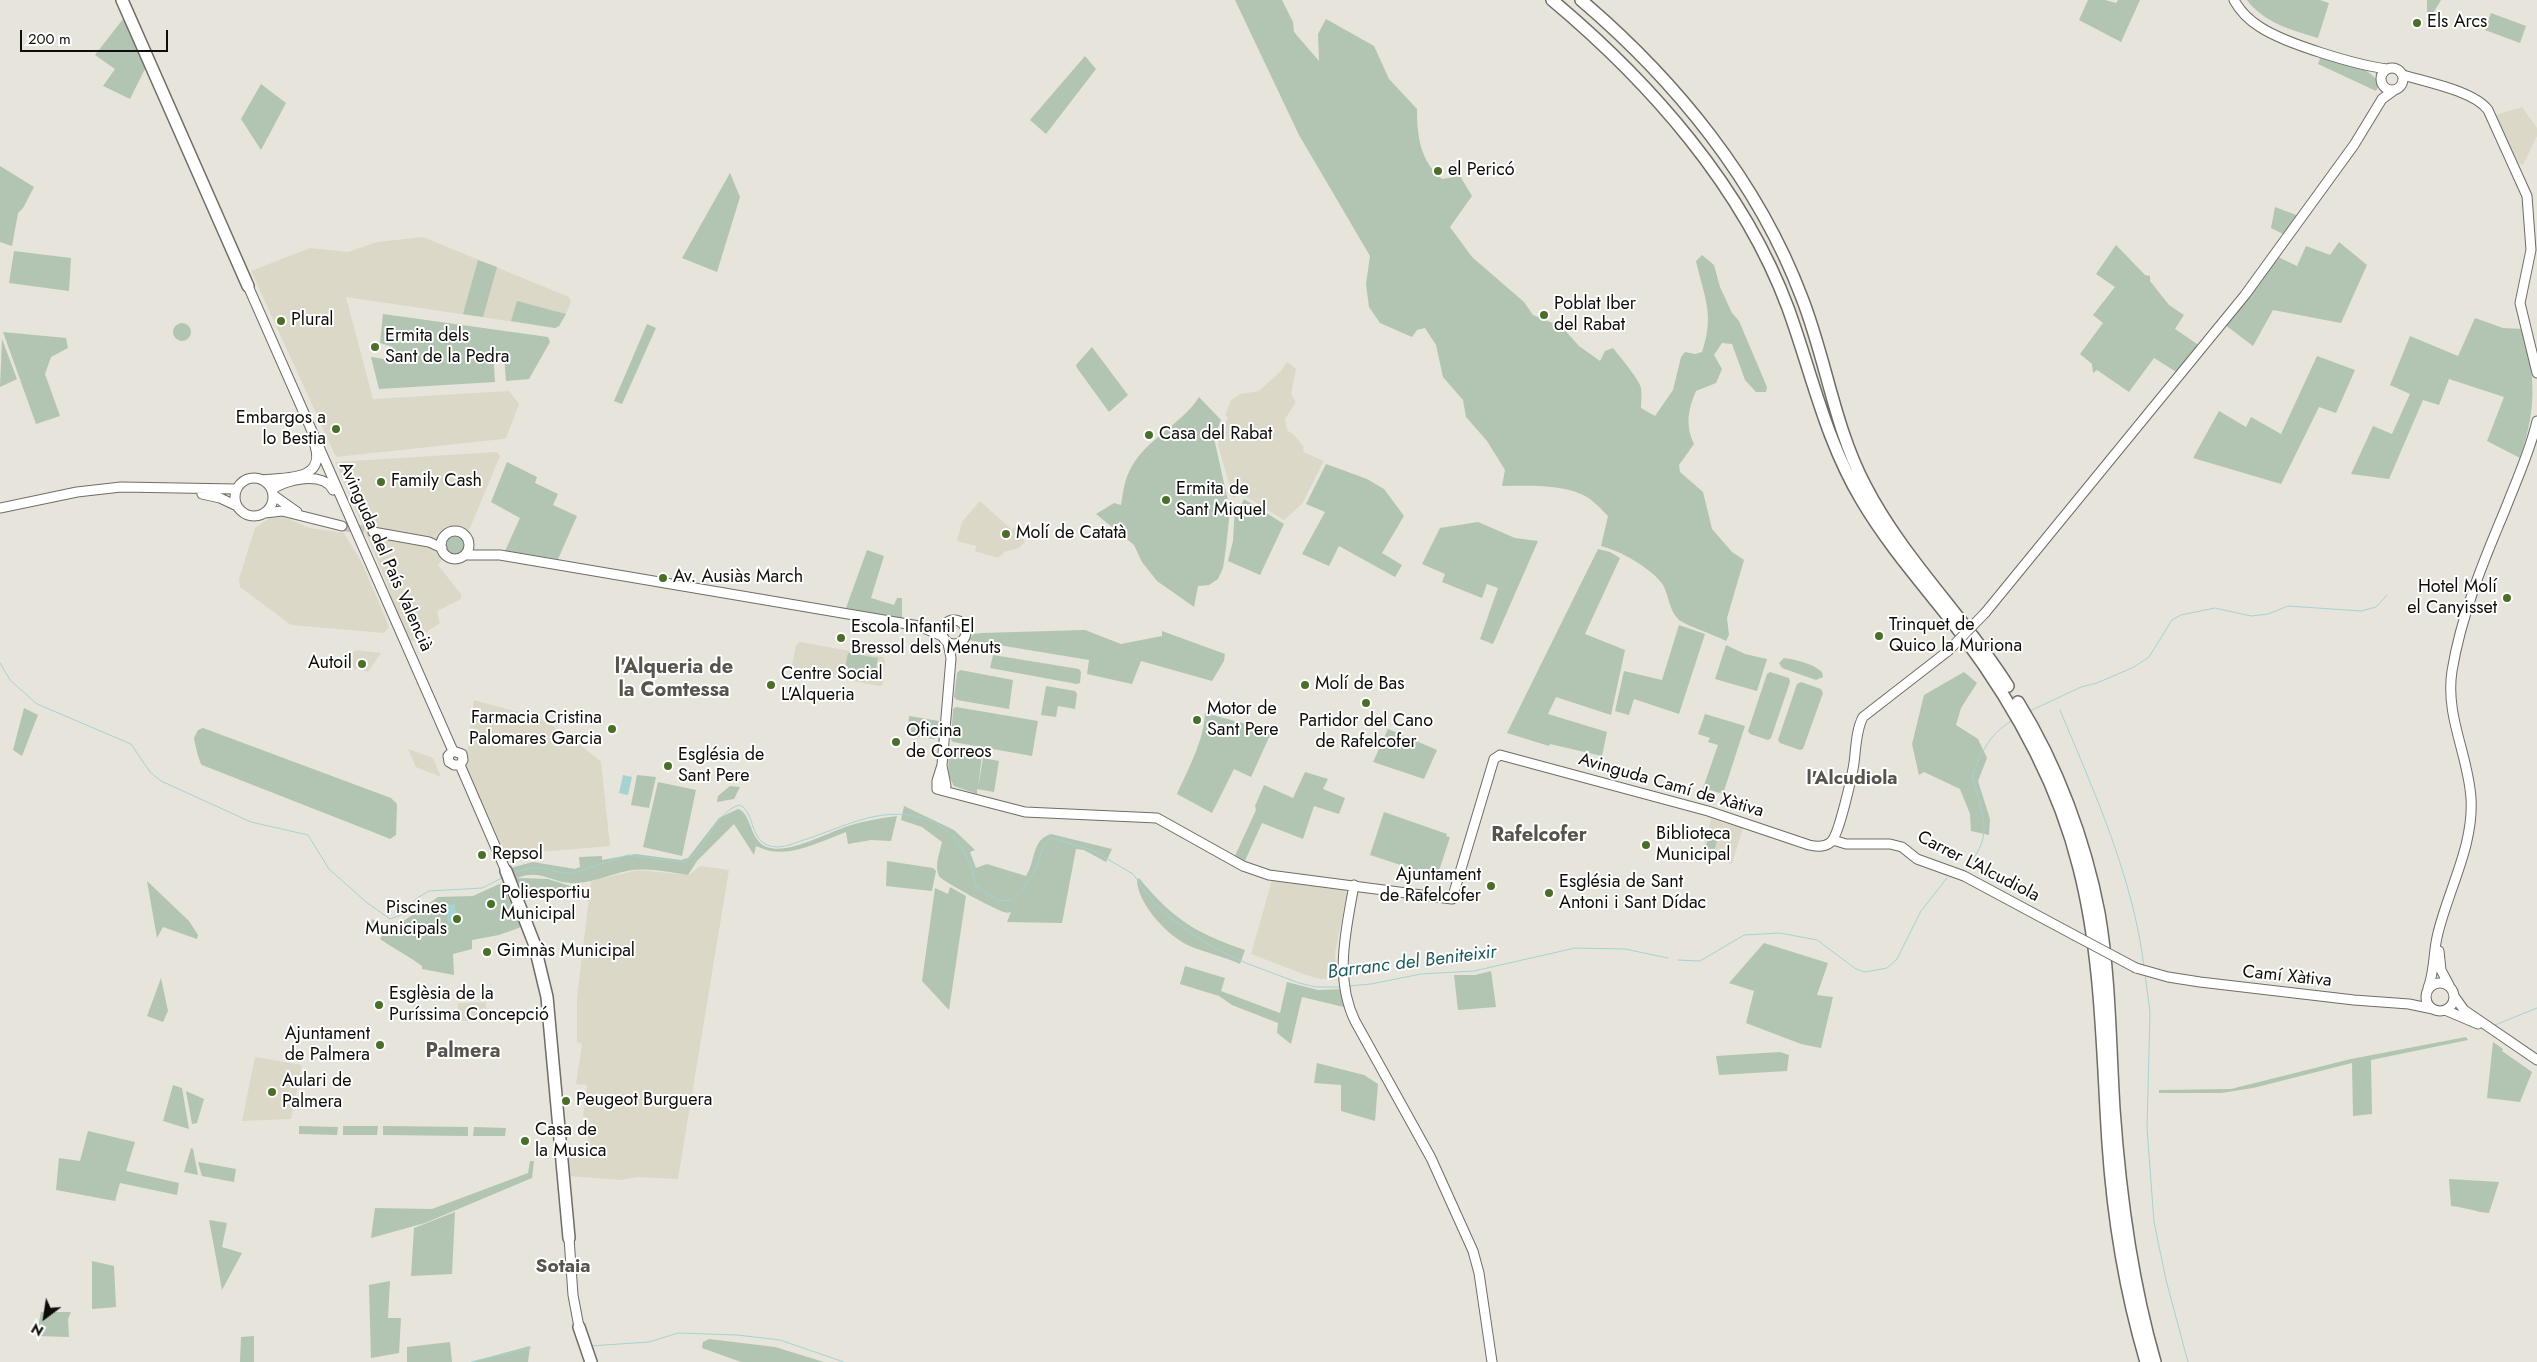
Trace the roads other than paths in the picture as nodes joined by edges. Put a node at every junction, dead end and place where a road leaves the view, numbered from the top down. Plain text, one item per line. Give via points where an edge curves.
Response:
1 (122, 0) edge
2 (1552, 0) edge
3 (1580, 0) edge
4 (2234, 0) edge
5 (2361, 65) junction
6 (2387, 69) junction
7 (2403, 75) junction
8 (2381, 81) junction
9 (2429, 83) junction
10 (2397, 89) junction
11 (2371, 117) junction
12 (248, 286) joint
13 (2537, 373) edge
14 (288, 376) junction
15 (2537, 421) edge
16 (262, 480) junction
17 (185, 490) junction
18 (236, 490) junction
19 (272, 493) junction
20 (237, 506) junction
21 (0, 508) edge
22 (265, 513) junction
23 (308, 518) junction
24 (351, 520) junction
25 (342, 526) tunnel mouth
26 (373, 532) tunnel mouth
27 (469, 542) junction
28 (442, 543) junction
29 (465, 555) junction
30 (500, 555) junction
31 (1833, 840) junction
32 (506, 871) joint
33 (1354, 886) junction
34 (2444, 916) junction
35 (2163, 976) joint
36 (2427, 990) junction
37 (2452, 991) junction
38 (2409, 1004) junction
39 (2433, 1009) junction
40 (2445, 1010) junction
41 (2507, 1039) junction
42 (2537, 1060) edge
43 (569, 1238) joint
44 (579, 1328) joint
45 (591, 1362) edge
46 (1492, 1362) edge
47 (2146, 1362) edge
48 (2155, 1362) edge

1 - 12 highway
2 - 47 highway via 1595,38 1660,106 1734,201 1756,236 1789,309 1824,421 1856,491 1893,550 1997,682 2022,725 2057,799 2090,912 2115,1210 2130,1302
3 - 48 highway via 1626,41 1672,89 1750,192 1790,267 1803,300 1839,422 1865,485 1894,535 1997,669 2030,721 2062,790 2085,858 2098,912 2122,1195 2140,1302
4 - 5 street via 2250,19 2272,34
5 - 6 street
5 - 8 street
6 - 7 street via 2396,69
6 - 8 street
7 - 9 street
7 - 10 street via 2404,80
8 - 10 street via 2384,87
8 - 11 street
9 - 10 street via 2414,83
9 - 13 street via 2480,102 2488,110 2528,196 2531,250 2520,303
10 - 11 street via 2382,99
11 - 31 street, bridge via 2244,296 1985,613 1948,651 1863,717 1854,768 1840,825
12 - 14 street
14 - 16 street via 316,456 311,470 302,476
14 - 24 street, Avinguda del País Valencià
15 - 34 street via 2478,579 2454,663 2452,713 2469,776 2471,812 2465,848
16 - 18 street via 246,480
16 - 19 street
17 - 18 street
17 - 20 street via 220,498
17 - 21 street via 100,489
18 - 20 street
19 - 22 street via 271,505
19 - 23 street
19 - 24 street via 285,481 322,479 330,484 346,517
20 - 22 street via 241,512 251,516
22 - 23 street via 282,511
23 - 25 street
24 - 32 street, Avinguda del País Valencià via 453,751 448,756 449,762 454,766 460,765
26 - 28 street
27 - 28 street via 464,534 457,531 450,532
27 - 29 street
27 - 30 street
28 - 29 street via 446,555 453,558
29 - 30 street
30 - 33 street via 919,626 947,637 951,658 942,784 981,801 1025,812 1157,818 1243,866 1269,875
31 - 33 street, Avinguda Camí de Xàtiva via 1824,846 1809,845 1708,812 1498,756 1494,759 1452,899
31 - 35 street, Carrer L'Alcudiola, bridge via 1846,844 1902,847 1917,859 1957,872 2136,968
32 - 43 highway via 534,942 547,997
33 - 46 street via 1343,949 1346,988 1355,1021 1431,1158 1473,1251
34 - 36 street
34 - 37 street via 2439,960 2442,975
35 - 38 street, Camí Xàtiva via 2244,989
36 - 37 street via 2439,982
36 - 38 street via 2422,1000
36 - 39 street via 2427,1002
37 - 40 street via 2451,1006
37 - 41 street via 2464,1010
38 - 39 street, Camí Xàtiva
39 - 40 street
40 - 41 street
41 - 42 street
43 - 44 street
44 - 45 highway

